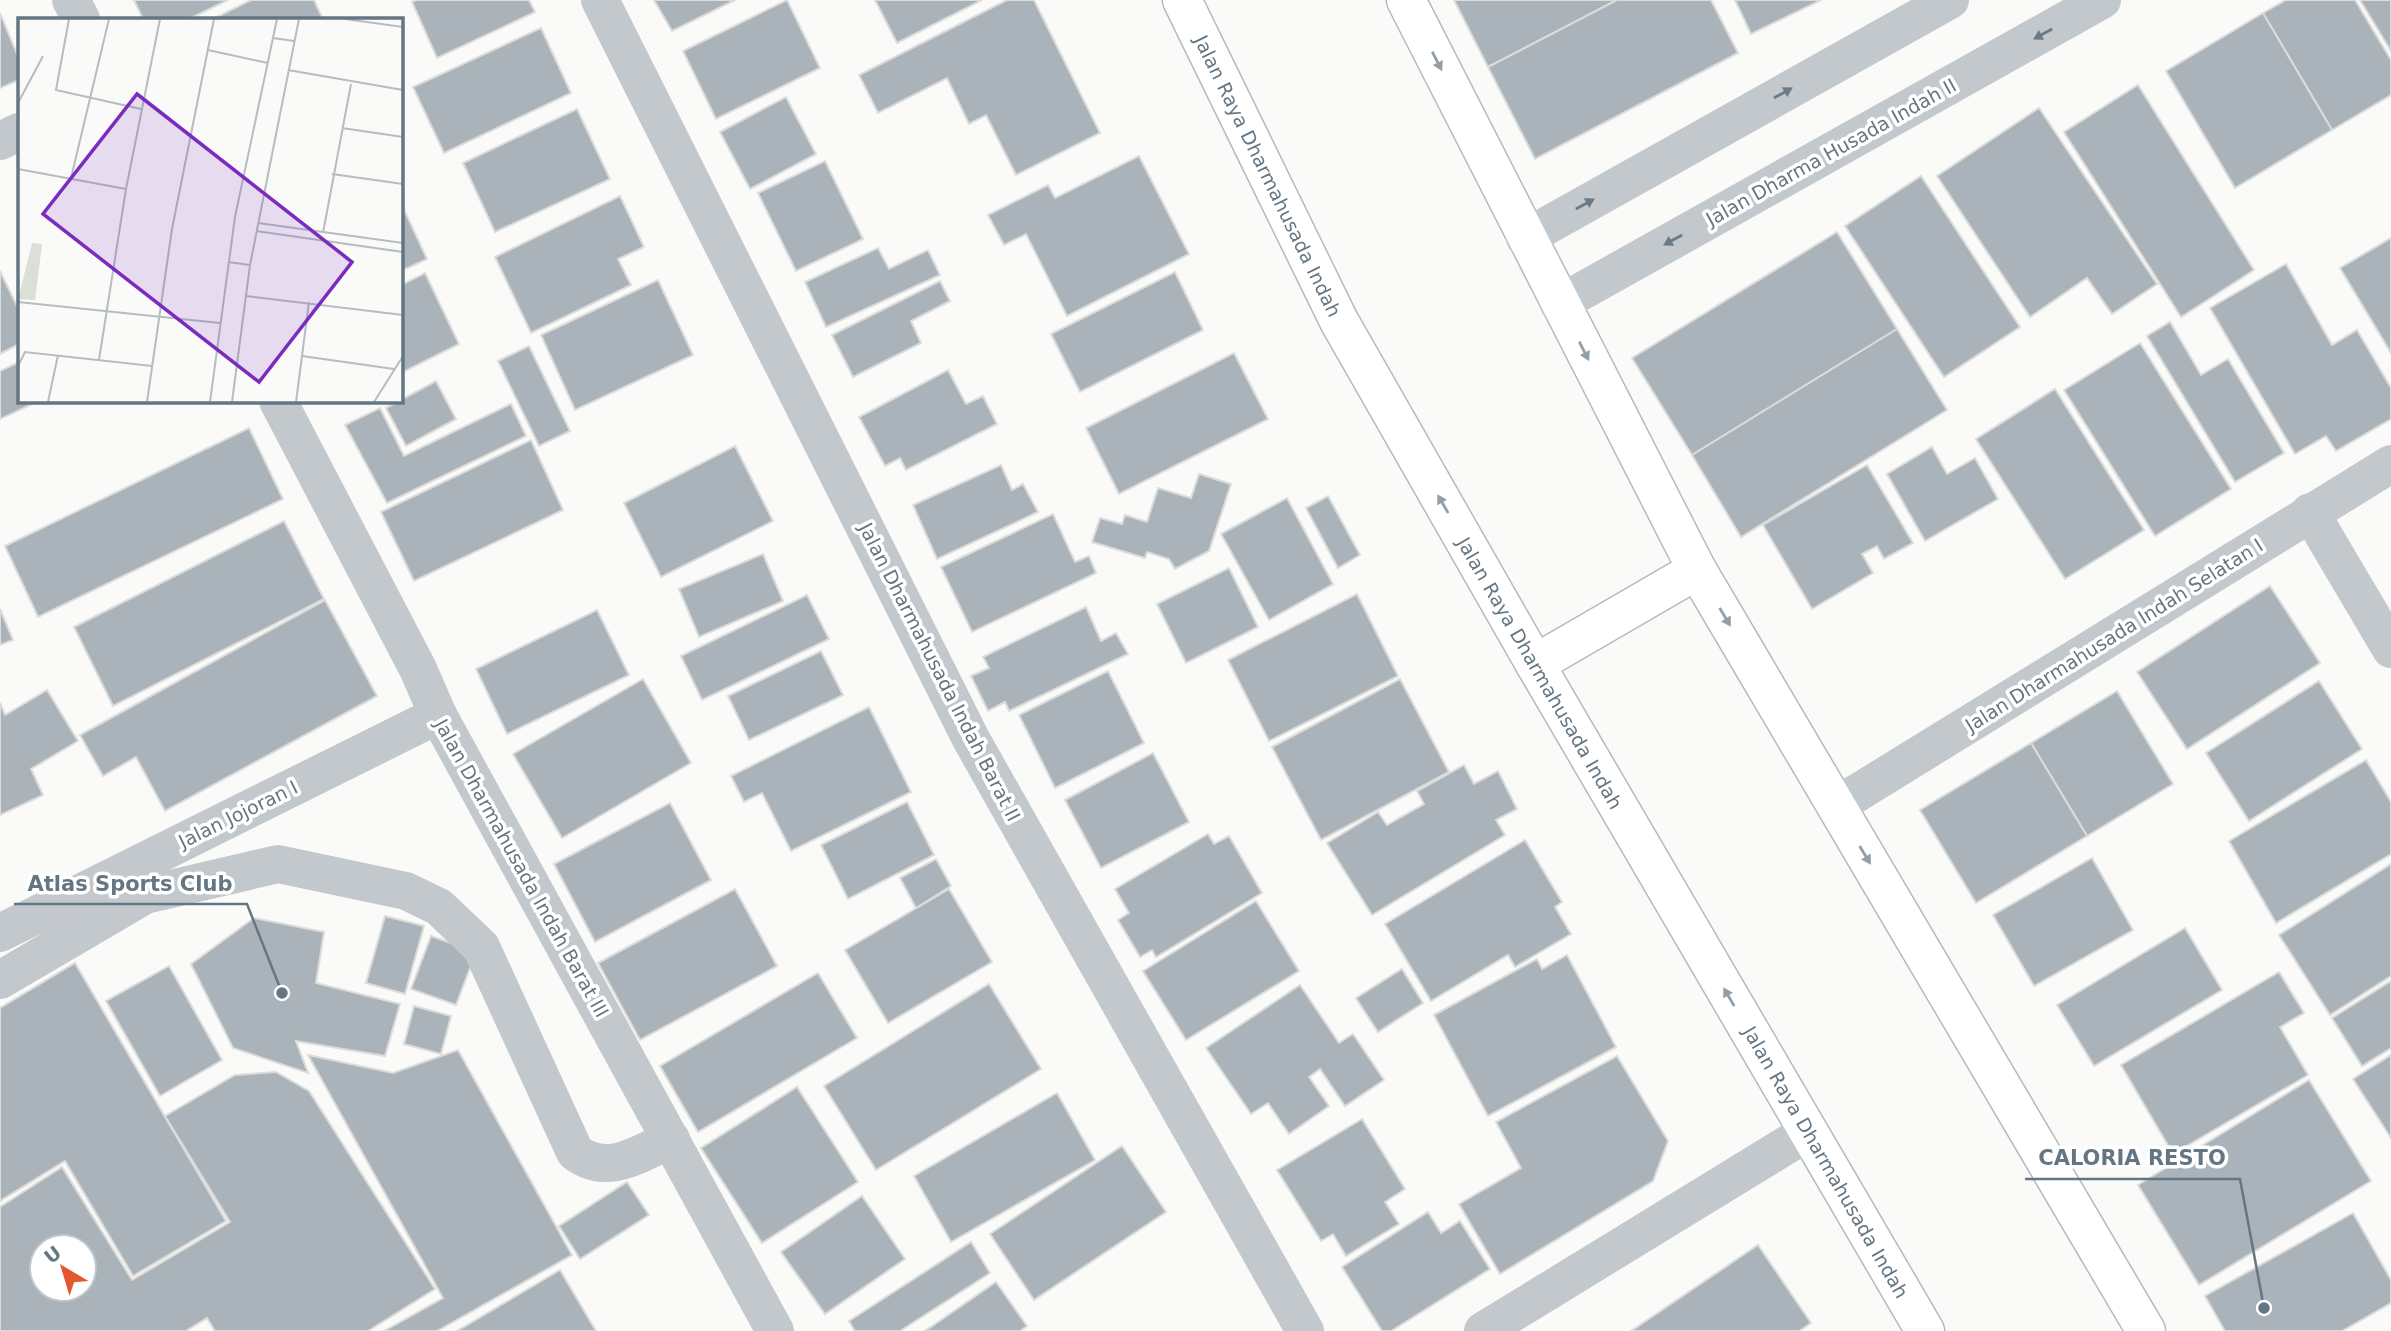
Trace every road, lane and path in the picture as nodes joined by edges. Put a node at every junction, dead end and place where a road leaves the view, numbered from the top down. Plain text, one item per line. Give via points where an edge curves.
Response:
1 (72, 0) edge
2 (600, 0) edge
3 (1182, 0) edge
4 (1406, 0) edge
5 (1950, 0) edge
6 (2102, 0) edge
7 (81, 18) edge
8 (18, 132) edge
9 (0, 141) edge
10 (1525, 238) junction
11 (1559, 304) junction
12 (279, 402) edge
13 (2391, 464) edge
14 (2310, 512) junction
15 (1697, 570) junction
16 (2391, 649) edge
17 (1535, 664) junction
18 (438, 715) junction
19 (1836, 806) junction
20 (1, 931) edge
21 (0, 980) edge
22 (1808, 1132) junction
23 (671, 1139) junction
24 (775, 1331) edge
25 (1306, 1331) edge
26 (1483, 1331) edge
27 (1925, 1331) edge
28 (2146, 1331) edge

1 - 7 street
2 - 25 street, Jalan Dharmahusada Indah Barat II via 971,739
17 -> 3 main road, Jalan Raya Dharmahusada Indah via 1339,321
4 -> 10 main road
10 -> 5 street
6 -> 11 street, Jalan Dharma Husada Indah II
8 - 9 street
10 - 11 main road
11 -> 15 main road
12 - 18 street, Jalan Dharmahusada Indah Barat III
13 - 14 street, Jalan Dharmahusada Indah Selatan I
14 - 16 street
14 - 19 street, Jalan Dharmahusada Indah Selatan I
15 - 17 main road
15 -> 19 main road
22 -> 17 main road, Jalan Raya Dharmahusada Indah
18 - 20 street, Jalan Jojoran I
18 - 23 street, Jalan Dharmahusada Indah Barat III
19 -> 28 main road
21 - 23 street via 145,895 278,864 405,891 439,907 481,947 575,1152 589,1162 610,1165
22 - 26 street
22 - 27 main road, Jalan Raya Dharmahusada Indah
23 - 24 street, Jalan Dharmahusada Indah Barat III

